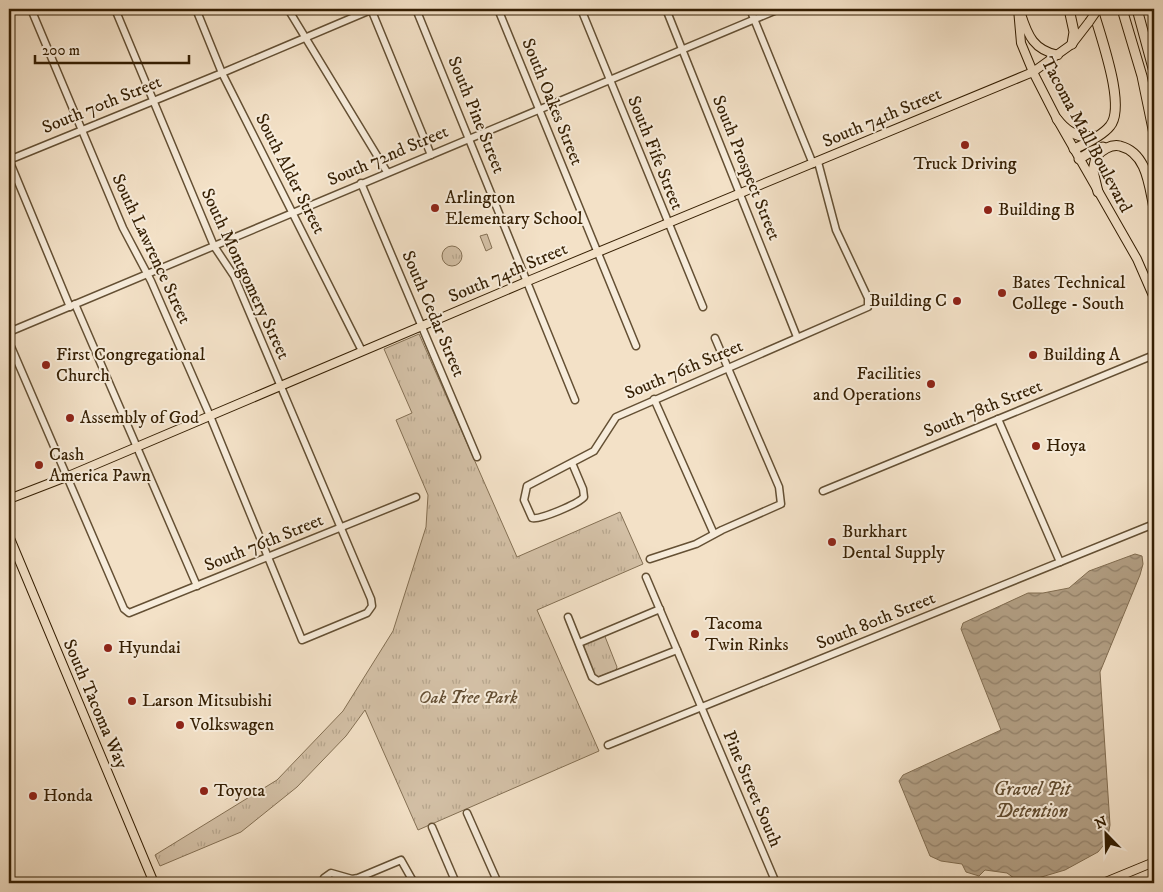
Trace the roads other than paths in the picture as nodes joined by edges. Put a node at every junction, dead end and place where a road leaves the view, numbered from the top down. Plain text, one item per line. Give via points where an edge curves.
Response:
1 (31, 9) edge
2 (115, 9) edge
3 (196, 9) edge
4 (288, 9) edge
5 (371, 9) edge
6 (416, 9) edge
7 (498, 9) edge
8 (581, 9) edge
9 (666, 9) edge
10 (750, 9) edge
11 (779, 9) edge
12 (1019, 9) edge
13 (1068, 9) edge
14 (1093, 9) edge
15 (1098, 9) edge
16 (1122, 9) edge
17 (1136, 9) edge
18 (754, 19) junction
19 (305, 38) junction
20 (1072, 44) junction
21 (683, 49) junction
22 (1058, 55) junction
23 (1033, 72) junction
24 (1154, 72) edge
25 (222, 73) junction
26 (610, 80) junction
27 (152, 101) junction
28 (539, 110) junction
29 (1057, 119) junction
30 (81, 130) junction
31 (1101, 133) junction
32 (1154, 134) edge
33 (470, 139) junction
34 (1116, 146) junction
35 (1074, 149) junction
36 (430, 155) junction
37 (1079, 159) junction
38 (9, 160) edge
39 (816, 162) junction
40 (387, 172) junction
41 (361, 183) junction
42 (1098, 192) junction
43 (739, 194) junction
44 (1154, 208) edge
45 (293, 213) junction
46 (668, 223) junction
47 (214, 246) junction
48 (598, 252) junction
49 (147, 274) junction
50 (528, 281) junction
51 (1154, 298) edge
52 (72, 306) junction
53 (703, 308) dead end
54 (422, 325) junction
55 (9, 332) edge
56 (797, 337) junction
57 (715, 338) dead end
58 (9, 342) edge
59 (636, 346) dead end
60 (362, 351) junction
61 (1154, 355) edge
62 (727, 367) junction
63 (280, 386) junction
64 (654, 398) junction
65 (575, 400) dead end
66 (210, 416) junction
67 (998, 419) junction
68 (138, 447) junction
69 (477, 457) dead end
70 (572, 463) junction
71 (66, 477) junction
72 (823, 491) dead end
73 (416, 497) dead end
74 (9, 499) edge
75 (1154, 524) edge
76 (341, 528) junction
77 (714, 534) junction
78 (9, 536) edge
79 (270, 557) junction
80 (650, 559) dead end
81 (1060, 562) junction
82 (646, 577) dead end
83 (197, 586) junction
84 (660, 609) junction
85 (568, 617) dead end
86 (302, 640) joint
87 (579, 643) junction
88 (677, 650) junction
89 (700, 707) junction
90 (608, 744) dead end
91 (467, 813) dead end
92 (432, 827) dead end
93 (1154, 862) edge
94 (353, 881) edge
95 (154, 883) edge
96 (322, 883) edge
97 (414, 883) edge
98 (456, 883) edge
99 (498, 883) edge
100 (776, 883) edge
101 (1103, 883) edge

1 - 30 street, South Lawrence Street
2 - 27 street, South Montgomery Street
3 - 25 street, South Alder Street
4 - 19 street
5 - 19 street, South 70th Street
5 - 36 street
6 - 33 street, South Pine Street
7 - 28 street, South Oakes Street
8 - 26 street, South Fife Street
9 - 21 street, South Prospect Street
10 - 18 street
11 - 18 street, South 72nd Street
12 - 22 main road via 1034,45
12 - 23 main road, Tacoma Mall Boulevard via 1021,43
13 - 20 highway via 1074,32
14 - 31 highway via 1116,101 1112,122
15 - 20 main road, South 74th Street, bridge
16 - 32 highway via 1142,76
17 - 24 highway
18 - 21 street, South 72nd Street
18 - 39 street
19 - 25 street, South 70th Street
19 - 40 street
20 - 22 main road, South 74th Street
21 - 26 street, South 72nd Street
21 - 43 street, South Prospect Street
22 - 23 main road, South 74th Street
23 - 29 main road, Tacoma Mall Boulevard
23 - 39 main road, South 74th Street
25 - 27 street, South 70th Street
25 - 45 street, South Alder Street
26 - 28 street, South 72nd Street
26 - 46 street, South Fife Street
27 - 30 street, South 70th Street
27 - 47 street, South Montgomery Street
28 - 33 street, South 72nd Street
28 - 48 street, South Oakes Street
29 - 31 highway via 1077,135 1088,137
29 - 35 main road, Tacoma Mall Boulevard
30 - 38 street, South 70th Street
30 - 49 street, South Lawrence Street via 123,228
31 - 35 highway
33 - 36 street, South 72nd Street
33 - 50 street, South Pine Street
34 - 37 highway via 1095,149
34 - 42 highway via 1103,150 1096,157 1093,171
34 - 44 highway via 1131,152 1140,162
35 - 37 main road, Tacoma Mall Boulevard
36 - 40 street, South 72nd Street
37 - 42 main road, Tacoma Mall Boulevard
38 - 52 street
39 - 43 main road, South 74th Street
39 - 56 street, South 76th Street via 836,230 869,303 866,308
40 - 41 street, South 72nd Street
41 - 45 street, South 72nd Street
41 - 54 street, South Cedar Street
42 - 51 main road, Tacoma Mall Boulevard via 1137,259
43 - 46 main road, South 74th Street
43 - 56 street, South Prospect Street
45 - 47 street, South 72nd Street
45 - 60 street, South Alder Street
46 - 48 main road, South 74th Street
46 - 53 street, South Fife Street
47 - 49 street, South 72nd Street
47 - 63 street, South Montgomery Street via 234,276
48 - 50 main road, South 74th Street
48 - 59 street, South Oakes Street
49 - 52 street, South 72nd Street
49 - 66 street, South Lawrence Street
50 - 54 main road, South 74th Street
50 - 65 street, South Pine Street
52 - 55 street, South 72nd Street
52 - 68 street
54 - 60 main road, South 74th Street
54 - 69 street, South Cedar Street
56 - 62 street, South 76th Street
57 - 62 street
58 - 71 street
60 - 63 main road, South 74th Street
61 - 67 street, South 78th Street
62 - 64 street, South 76th Street
62 - 77 street via 782,500 780,506
63 - 66 main road, South 74th Street
63 - 76 street, South Montgomery Street
64 - 70 street, South 76th Street via 616,416 594,451
64 - 77 street
66 - 68 main road, South 74th Street
66 - 79 street, South Lawrence Street
67 - 72 street, South 78th Street
67 - 81 street
68 - 71 main road, South 74th Street
68 - 83 street
70 - 70 street, South 76th Street via 527,486 524,500 531,516 536,519 577,503 584,497
71 - 74 main road, South 74th Street
71 - 83 street, South 76th Street via 124,609 129,613 136,611
73 - 76 street, South 76th Street
75 - 81 street, South 80th Street
76 - 79 street, South 76th Street
76 - 86 street, South Montgomery Street via 372,606 359,617
77 - 80 street via 696,544
78 - 95 main road, South Tacoma Way
79 - 83 street, South 76th Street
79 - 86 street, South Lawrence Street
81 - 89 street, South 80th Street
82 - 84 street
84 - 87 street
84 - 88 street
85 - 87 street
87 - 88 street via 592,677 602,681
88 - 89 street
89 - 90 street, South 80th Street
89 - 100 street, Pine Street South
91 - 99 street
92 - 98 street
93 - 101 main road
94 - 96 street via 331,873
94 - 97 street via 401,860

